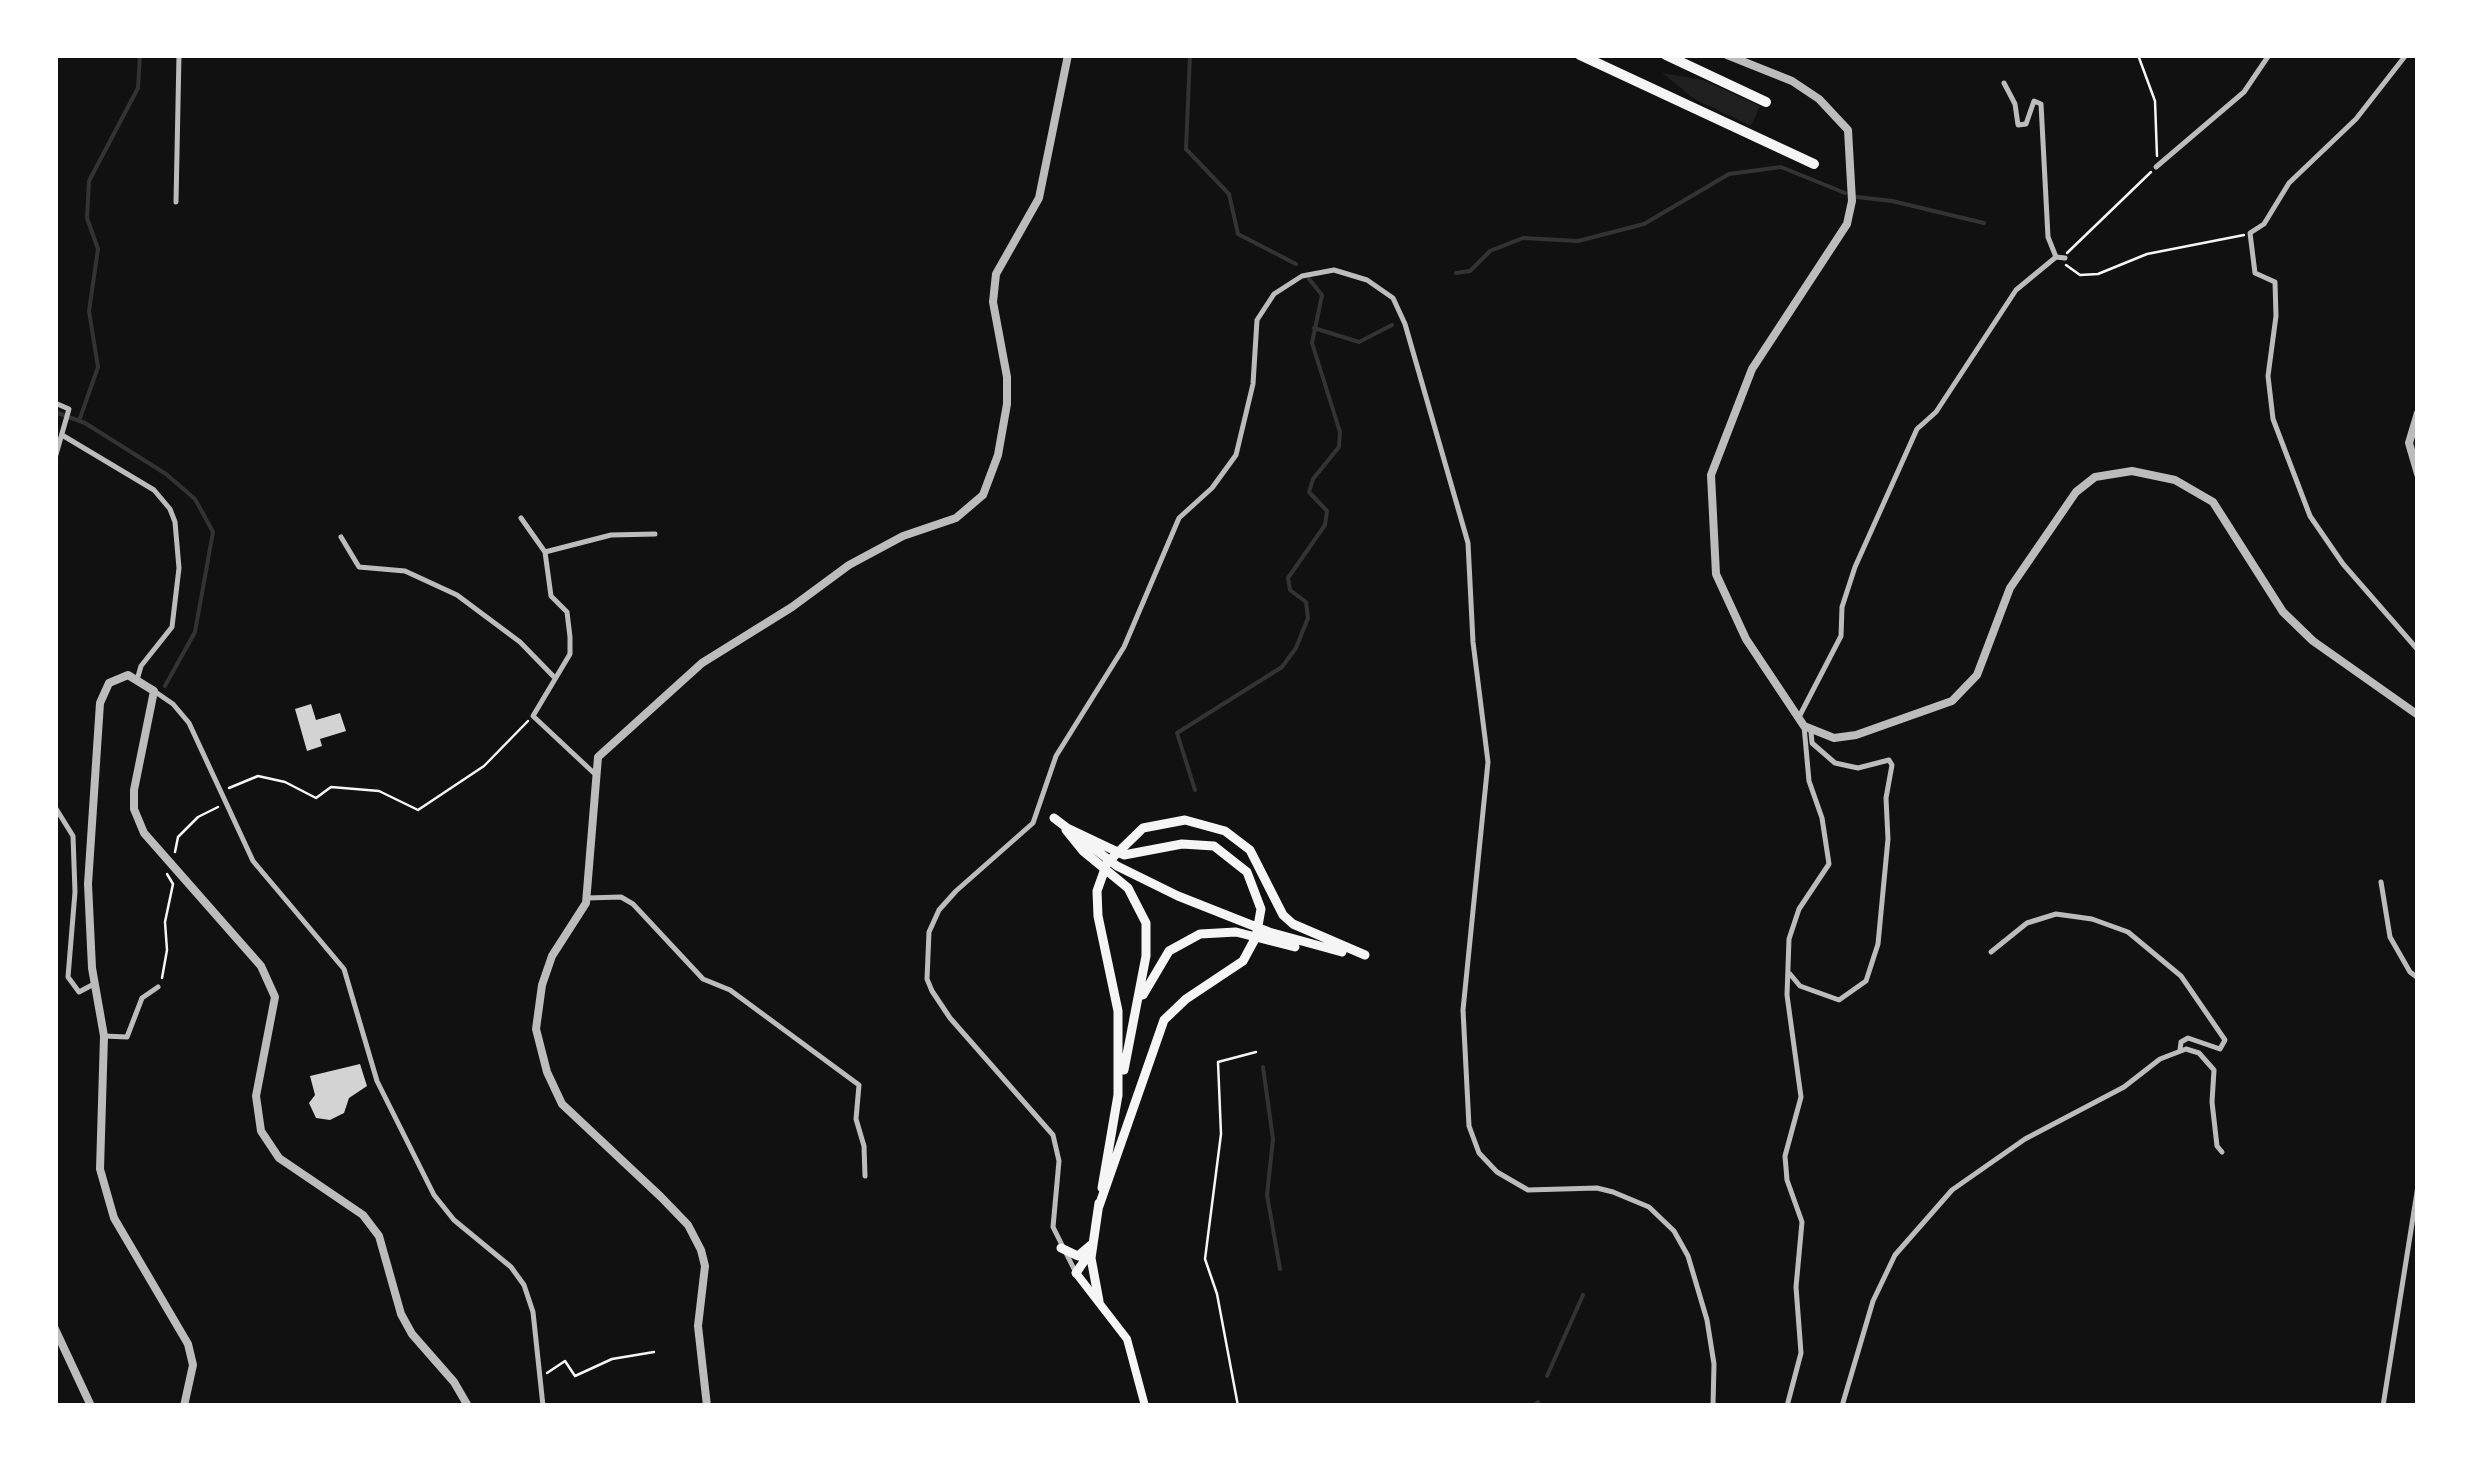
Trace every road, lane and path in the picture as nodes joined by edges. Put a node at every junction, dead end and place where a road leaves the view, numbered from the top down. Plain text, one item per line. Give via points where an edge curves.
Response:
1 (179, 55) edge
2 (1068, 55) edge
3 (1580, 55) edge
4 (1666, 55) edge
5 (1726, 55) edge
6 (2138, 55) edge
7 (2269, 55) edge
8 (2406, 55) edge
9 (2004, 83) dead end
10 (1766, 102) dead end
11 (1814, 164) dead end
12 (2156, 166) junction
13 (176, 202) dead end
14 (2250, 234) junction
15 (2056, 257) junction
16 (2065, 258) junction
17 (55, 403) edge
18 (2418, 412) edge
19 (62, 435) junction
20 (55, 458) edge
21 (2418, 474) edge
22 (521, 518) dead end
23 (655, 534) dead end
24 (341, 537) dead end
25 (545, 552) junction
26 (2418, 650) edge
27 (556, 678) junction
28 (137, 680) junction
29 (154, 692) junction
30 (2418, 715) edge
31 (533, 716) junction
32 (1804, 726) junction
33 (596, 775) junction
34 (223, 791) junction
35 (228, 801) junction
36 (55, 808) edge
37 (1054, 818) dead end
38 (1087, 845) junction
39 (169, 863) junction
40 (1115, 870) junction
41 (2382, 882) dead end
42 (587, 898) junction
43 (1249, 930) junction
44 (1991, 952) dead end
45 (1790, 974) junction
46 (2418, 978) edge
47 (94, 984) junction
48 (158, 987) joint
49 (104, 1036) junction
50 (1131, 1037) junction
51 (2180, 1050) junction
52 (1256, 1052) dead end
53 (1118, 1096) junction
54 (2222, 1152) dead end
55 (865, 1176) dead end
56 (2418, 1186) edge
57 (1099, 1206) junction
58 (1061, 1248) junction
59 (1092, 1250) junction
60 (1076, 1273) junction
61 (1099, 1301) junction
62 (55, 1329) edge
63 (654, 1352) dead end
64 (539, 1379) junction
65 (91, 1406) edge
66 (184, 1406) edge
67 (468, 1406) edge
68 (543, 1406) edge
69 (706, 1406) edge
70 (1145, 1406) edge
71 (1238, 1406) edge
72 (1713, 1406) edge
73 (1787, 1406) edge
74 (1842, 1406) edge
75 (2383, 1406) edge

1 - 13 street
2 - 33 street via 1039,198 996,274 993,302 1007,404 983,495 956,518 849,564 702,663 598,758
3 - 11 highway
4 - 10 highway
5 - 32 street via 1792,81 1845,126 1852,200 1846,224 1752,370 1711,475 1716,574 1746,639
6 - 12 path via 2155,101
7 - 12 street via 2244,92
8 - 14 street
9 - 15 street via 2018,125 2026,124 2036,100 2042,104 2048,238
12 - 16 path
14 - 16 path via 2148,254 2098,274 2072,272
14 - 26 street via 2255,273 2276,282 2268,376 2273,419 2310,516 2342,564
15 - 16 street
15 - 32 street via 2016,290 1936,412 1917,428 1855,567 1841,636
17 - 19 street via 69,409
18 - 21 street via 2410,443
19 - 20 street
19 - 28 street via 154,490 175,522 179,568 172,627 140,666
22 - 25 street
23 - 25 street via 611,536
24 - 27 street via 359,567 404,571 457,595
25 - 27 street via 551,596 568,612 570,654
27 - 31 street
28 - 29 street
28 - 47 street via 116,677 100,703 88,884
29 - 34 street via 189,723
29 - 39 street via 134,810
30 - 32 street via 2312,640 2284,612 2214,502 2176,480 2132,471 2095,477 2076,492 2010,588 1976,675 1952,702 1856,735 1834,738
31 - 33 street
31 - 34 path via 484,766 418,810 379,791 331,787 316,798 258,776
32 - 45 street via 1829,870 1794,920
32 - 45 street via 1835,763 1858,768 1890,760 1888,840 1878,944 1866,981 1840,1000 1800,986
33 - 42 street
34 - 35 street
35 - 39 path via 178,836
35 - 64 street via 252,860 344,969 377,1081 434,1196 524,1286
36 - 47 street via 73,836 68,977 79,992
37 - 38 highway
38 - 40 highway
38 - 57 highway via 1124,855 1182,844 1222,850 1254,882 1260,918 1243,961 1164,1020
39 - 48 path via 162,868 173,884 165,922 168,950
39 - 67 street via 270,982 275,1013 256,1096 260,1131 270,1148 363,1216 378,1236 412,1334
40 - 43 highway
40 - 50 highway via 1139,905 1148,935
41 - 46 street via 2390,937
42 - 55 street via 621,897 633,904 703,979 730,990 860,1085 856,1120
42 - 69 street via 552,956 536,1028 562,1104 688,1225 701,1250 698,1326
43 - 50 highway via 1200,934 1169,951 1145,989
43 - 53 highway via 1367,955 1293,924 1250,850 1225,831 1185,820 1143,828 1107,863 1098,916 1118,1011
44 - 51 street via 2026,923 2056,914 2128,932 2181,976 2224,1040 2220,1049 2188,1038
45 - 73 street via 1802,1097 1788,1138 1786,1172 1802,1222 1796,1287 1801,1352
47 - 49 street
48 - 49 street via 142,998 127,1036
49 - 66 street via 104,1192 188,1344 193,1365
50 - 53 highway
51 - 54 street via 2199,1053 2214,1070 2212,1102
51 - 74 street via 2025,1139 1926,1216 1895,1255 1872,1301
52 - 71 path via 1218,1062 1221,1134 1204,1259
53 - 57 highway
56 - 75 street
57 - 59 highway
58 - 59 highway via 1078,1256
58 - 60 street
58 - 72 street via 1053,1226 1059,1161 1053,1135 932,991 929,932 956,891 1033,824 1056,756 1124,646 1179,518 1236,455 1253,384 1258,320 1274,294 1302,276 1334,270 1392,298 1405,324 1468,544 1488,762 1463,1010 1469,1126 1479,1153 1528,1190 1614,1192 1649,1207 1674,1231 1707,1320
59 - 60 highway
59 - 61 highway
60 - 61 main road
61 - 70 main road via 1127,1339
62 - 65 street
63 - 64 path via 576,1376 566,1361
64 - 68 street

